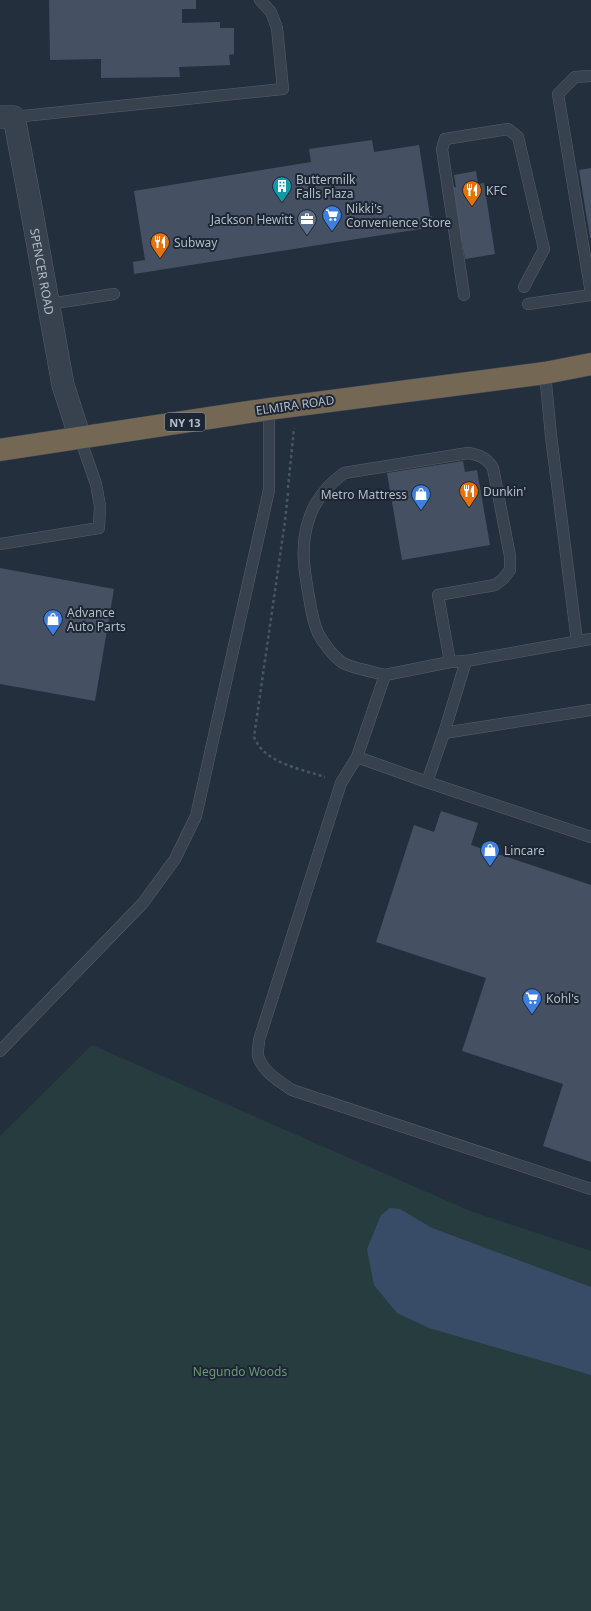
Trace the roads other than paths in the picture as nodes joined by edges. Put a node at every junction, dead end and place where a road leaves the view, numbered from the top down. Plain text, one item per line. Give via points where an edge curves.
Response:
1 (260, 0) edge
2 (591, 76) edge
3 (7, 117) edge
4 (524, 287) dead end
5 (114, 294) dead end
6 (591, 294) edge
7 (464, 295) dead end
8 (49, 304) junction
9 (528, 304) dead end
10 (591, 364) edge
11 (545, 373) junction
12 (269, 408) junction
13 (80, 438) junction
14 (0, 450) edge
15 (0, 544) edge
16 (591, 639) edge
17 (577, 641) junction
18 (466, 661) junction
19 (450, 662) junction
20 (384, 675) junction
21 (591, 710) edge
22 (444, 733) junction
23 (357, 757) junction
24 (427, 782) junction
25 (591, 837) edge
26 (0, 1051) edge
27 (591, 1189) edge

1 - 3 lane via 271,12 277,28 283,89
2 - 6 lane via 575,77 558,94
3 - 8 street, SPENCER ROAD via 32,206
4 - 7 lane via 544,249 518,137 508,129 445,139 442,149
5 - 8 lane
6 - 9 lane
8 - 13 street, SPENCER ROAD via 64,385
10 - 11 highway, ELMIRA ROAD / NY 13
11 - 12 highway, ELMIRA ROAD / NY 13
11 - 17 lane
12 - 13 highway, ELMIRA ROAD / NY 13
12 - 26 lane via 269,490 196,816 175,860 143,903
13 - 14 highway, ELMIRA ROAD / NY 13
13 - 15 lane via 96,484 100,506 98,528
16 - 17 lane
17 - 18 lane
18 - 19 lane
18 - 22 lane
19 - 20 lane
19 - 20 lane via 438,595 495,585 510,570 510,556 493,468 489,461 479,454 468,453 344,474 330,484 318,498 309,519 303,546 312,615 318,633 330,650 344,663
20 - 23 lane
21 - 22 lane
22 - 24 lane
23 - 24 lane
23 - 27 lane via 341,783 259,1040 257,1055 265,1069 292,1090
24 - 25 lane

